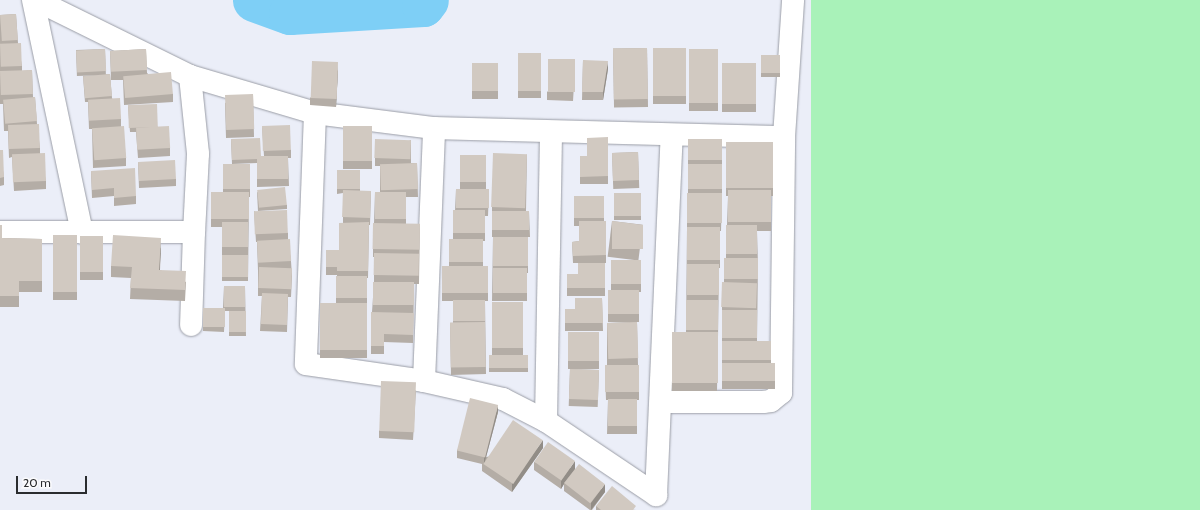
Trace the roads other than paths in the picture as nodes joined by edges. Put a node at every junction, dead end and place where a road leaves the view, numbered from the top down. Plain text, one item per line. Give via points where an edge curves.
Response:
1 (33, 0) edge
2 (36, 0) edge
3 (793, 0) edge
4 (190, 76) junction
5 (315, 112) junction
6 (434, 128) junction
7 (552, 132) junction
8 (672, 135) junction
9 (784, 137) junction
10 (0, 232) edge
11 (194, 232) junction
12 (82, 233) junction
13 (191, 325) dead end
14 (424, 381) junction
15 (662, 402) junction
16 (546, 421) junction

1 - 12 street
2 - 4 street
3 - 9 street
4 - 5 street
4 - 11 street via 198,154
5 - 6 street
5 - 14 street via 306,364
6 - 7 street
6 - 14 street
7 - 8 street
7 - 16 street
8 - 9 street
8 - 15 street
9 - 15 street via 780,393 771,401 763,402
10 - 12 street
11 - 12 street
11 - 13 street
14 - 16 street via 503,399
15 - 16 street via 656,495

